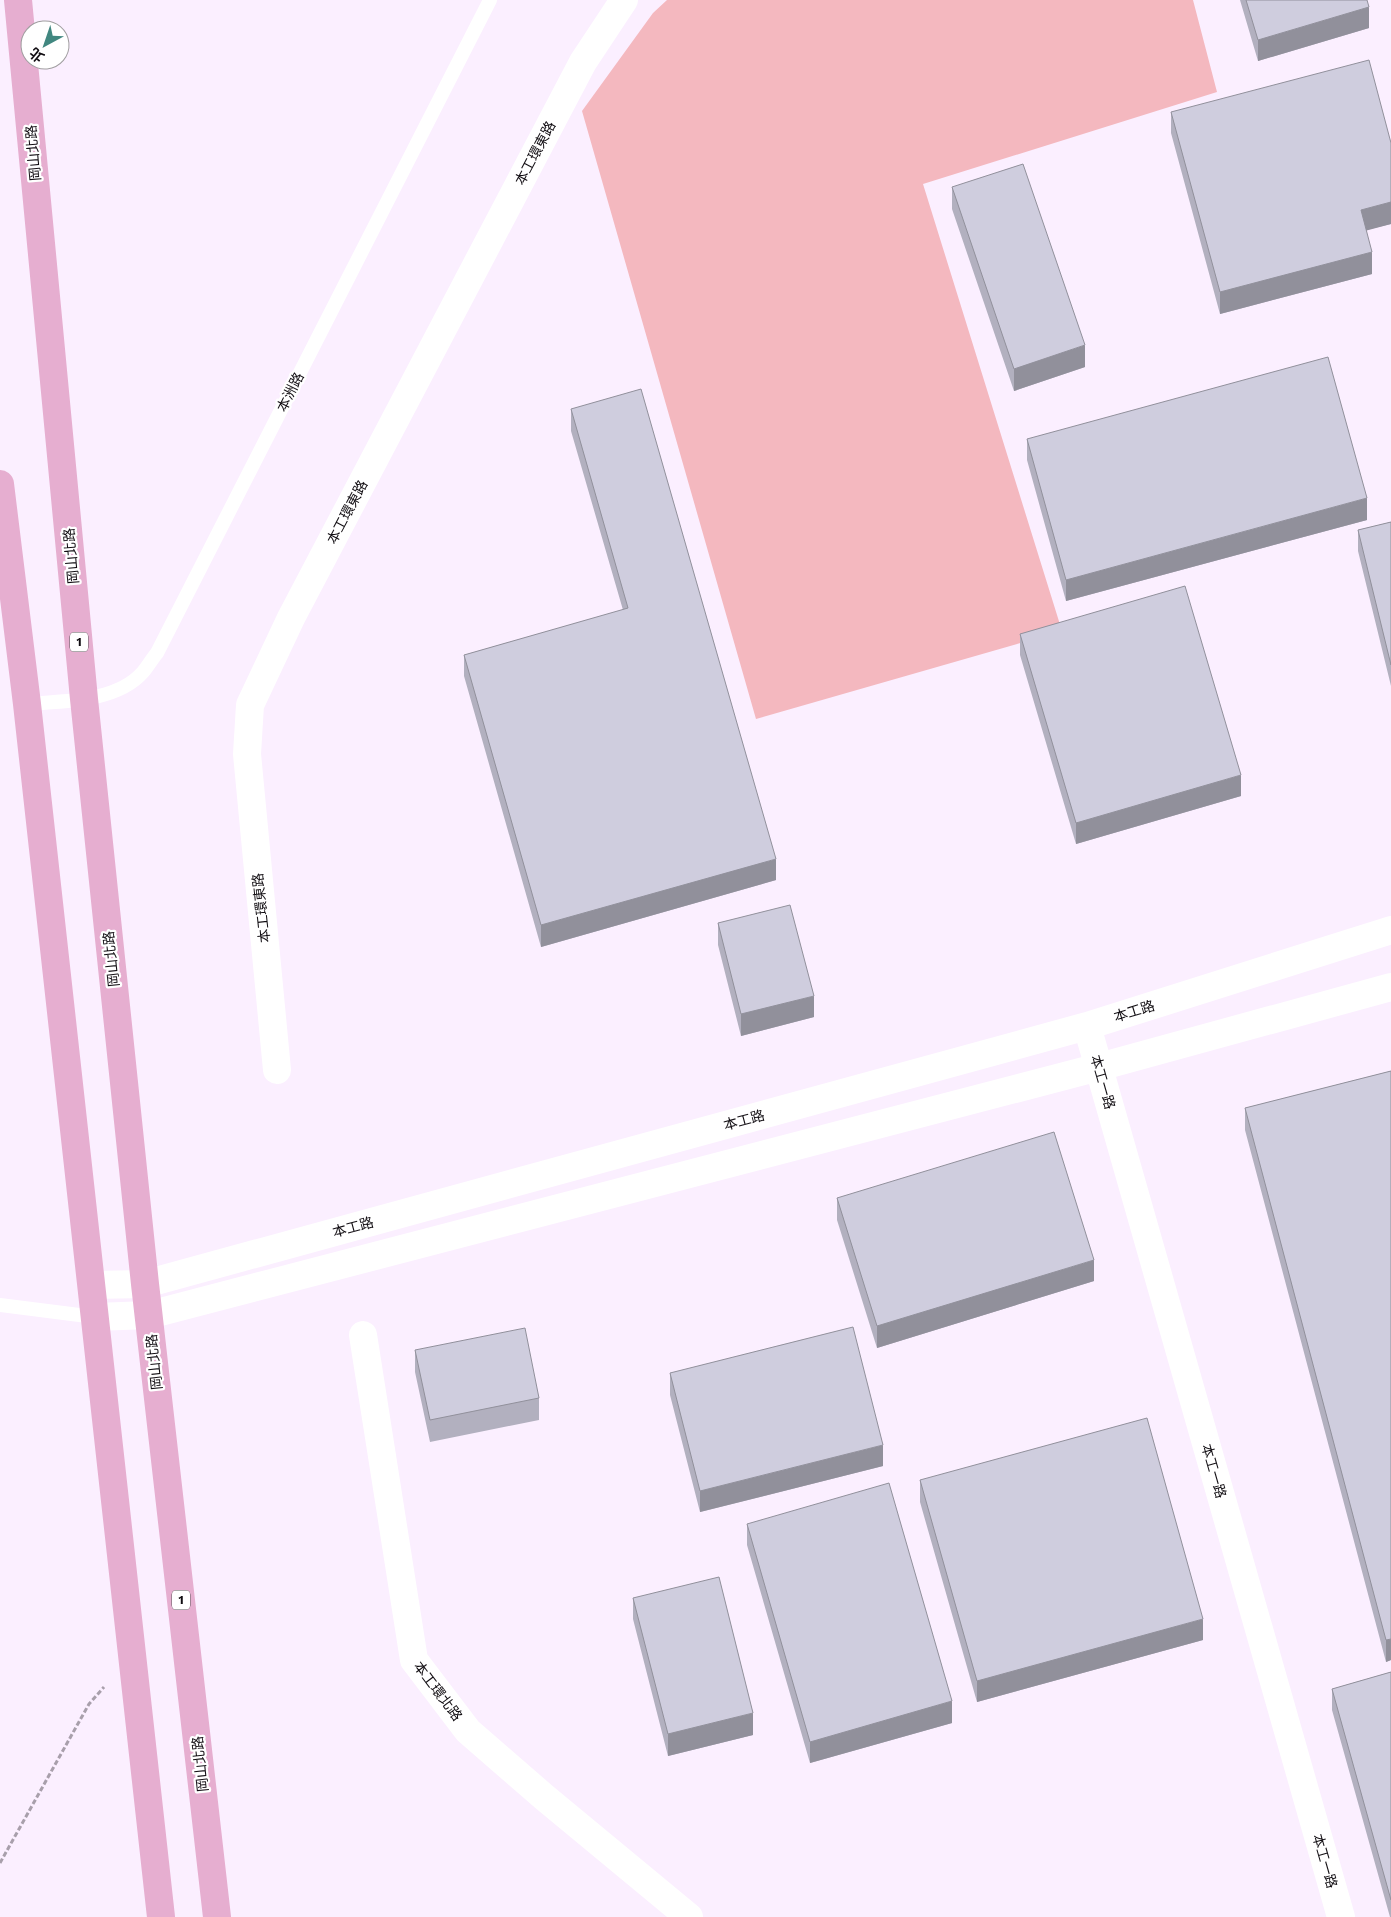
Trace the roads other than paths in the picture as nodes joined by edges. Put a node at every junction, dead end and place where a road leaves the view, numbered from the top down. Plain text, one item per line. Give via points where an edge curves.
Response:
1 (18, 0) edge
2 (490, 0) edge
3 (624, 0) edge
4 (0, 484) edge
5 (84, 699) junction
6 (27, 704) junction
7 (1391, 930) edge
8 (1391, 986) edge
9 (1087, 1026) junction
10 (1099, 1067) junction
11 (277, 1070) dead end
12 (145, 1284) junction
13 (92, 1285) junction
14 (0, 1305) edge
15 (149, 1315) junction
16 (95, 1317) junction
17 (363, 1335) dead end
18 (161, 1917) edge
19 (217, 1917) edge
20 (689, 1917) edge
21 (1341, 1917) edge

1 - 5 main road, 岡山北路 / 1
2 - 5 lane, 本洲路 via 157,653 143,673 123,688
3 - 11 street, 本工環東路 via 582,62 291,618 250,705 246,754
4 - 6 main road
5 - 6 lane, 本洲路
5 - 12 main road, 岡山北路 / 1
6 - 13 main road
7 - 9 street, 本工路
8 - 10 street
9 - 10 street, 本工一路
9 - 12 street, 本工路
10 - 15 street
10 - 21 street, 本工一路
12 - 13 street, 本工路
12 - 15 main road, 岡山北路 / 1
13 - 16 main road
14 - 16 lane
15 - 16 street
15 - 19 main road, 岡山北路 / 1
16 - 18 main road
17 - 20 street, 本工環北路 via 414,1660 468,1731

